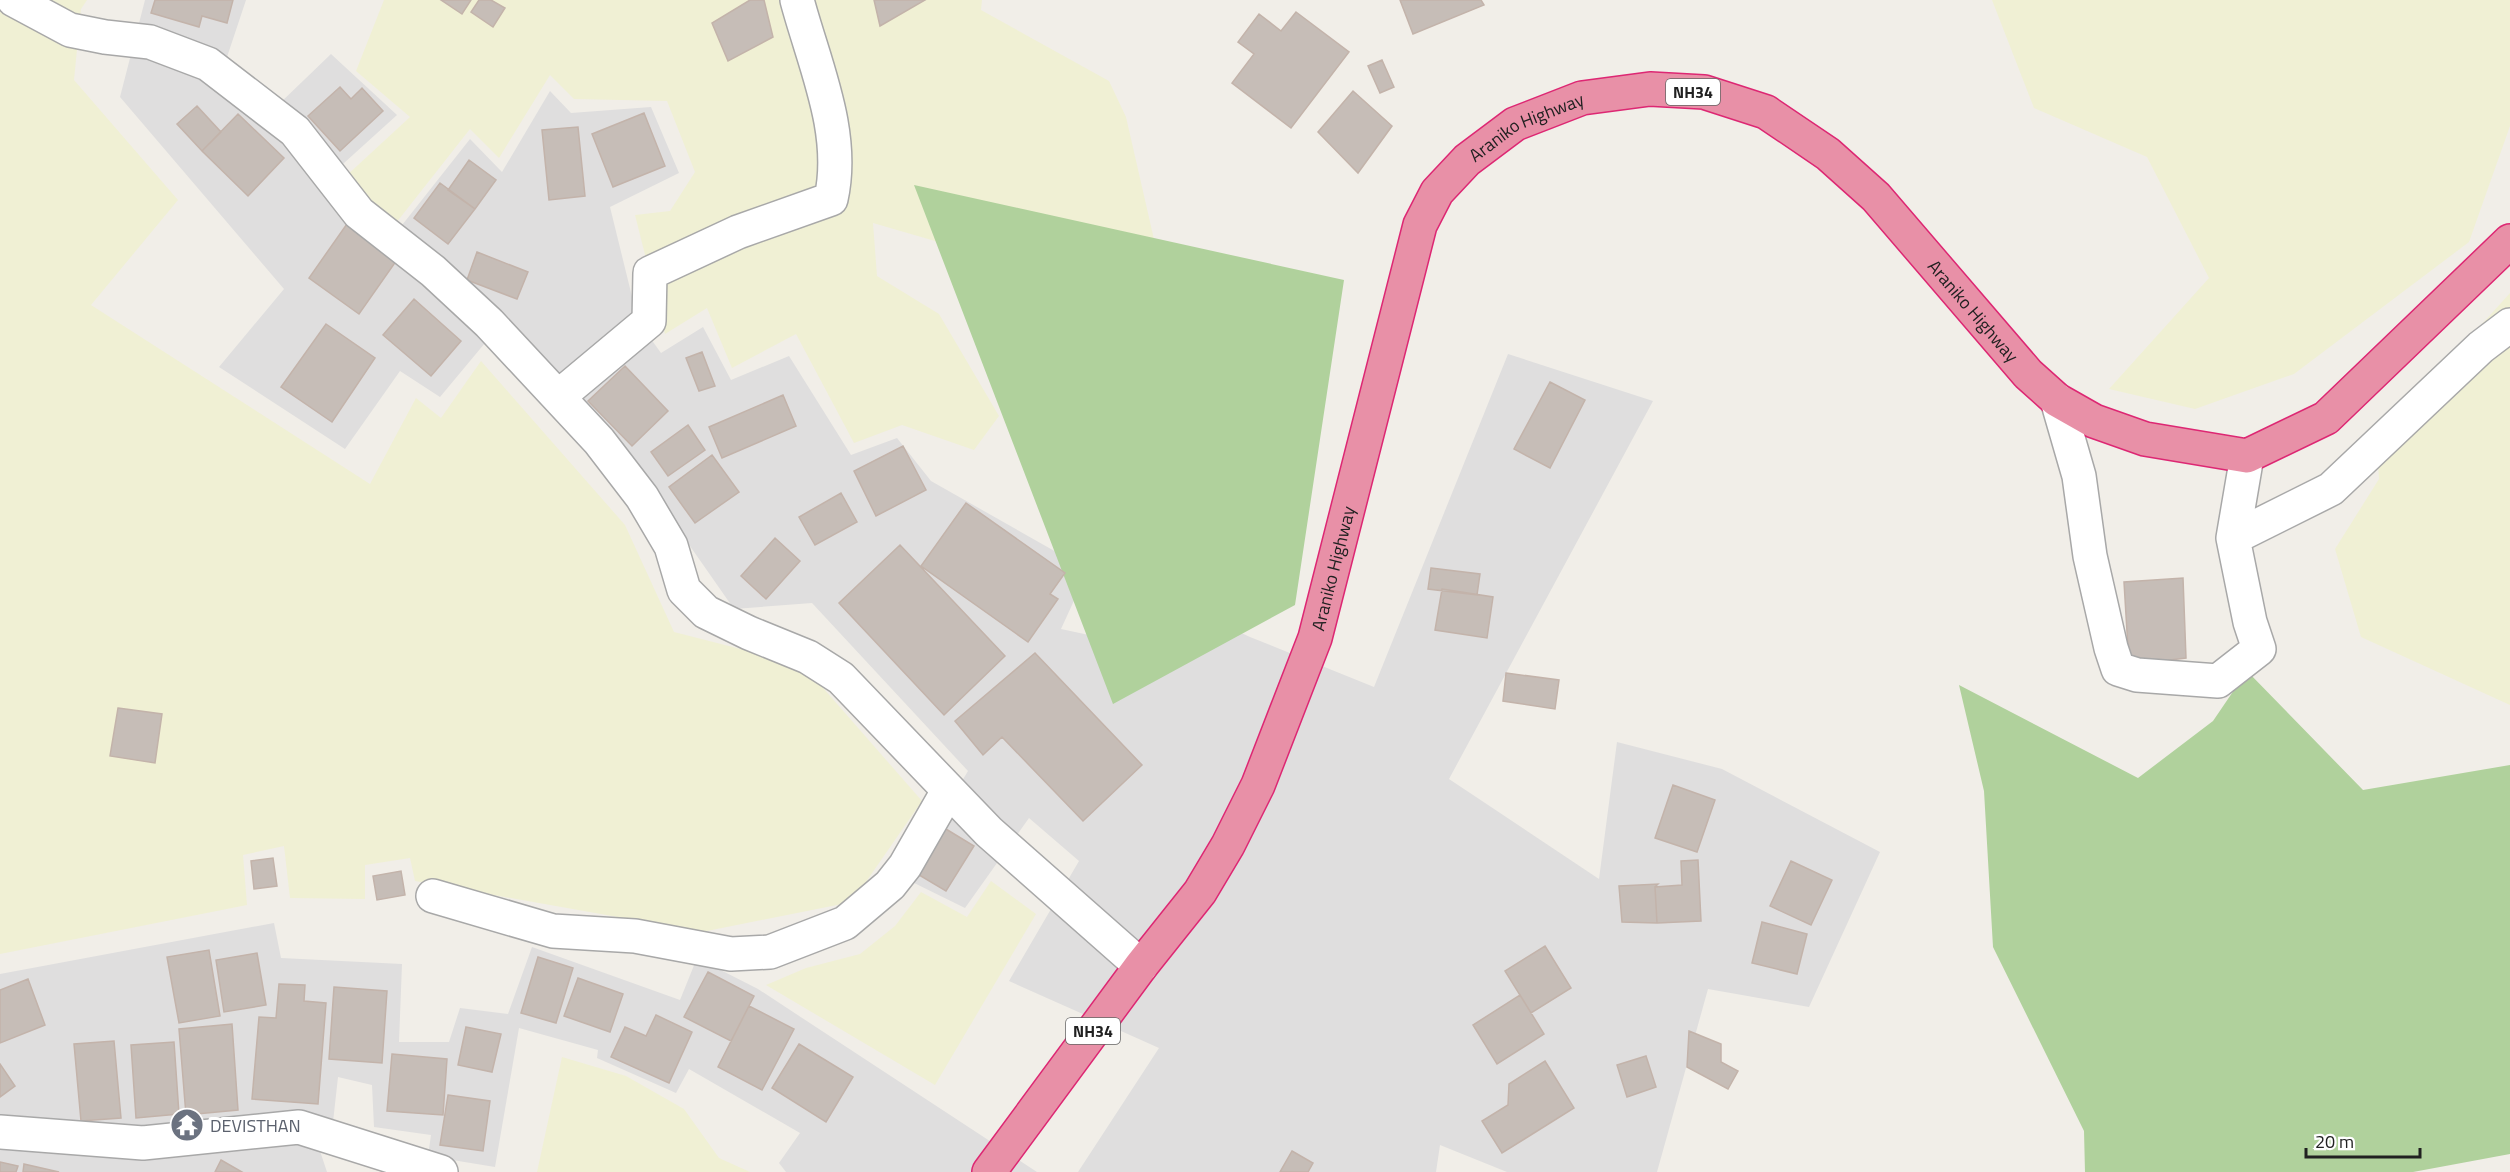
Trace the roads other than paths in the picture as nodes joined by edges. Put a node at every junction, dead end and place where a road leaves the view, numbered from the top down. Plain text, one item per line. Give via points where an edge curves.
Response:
1 (14, 0) edge
2 (797, 0) edge
3 (2510, 241) edge
4 (2510, 325) edge
5 (558, 397) junction
6 (2057, 400) junction
7 (2247, 456) junction
8 (2233, 538) junction
9 (948, 791) junction
10 (433, 896) dead end
11 (1141, 966) junction
12 (0, 1132) edge
13 (998, 1169) edge
14 (441, 1172) edge

1 - 5 street via 70,30 150,42 208,64 295,131 359,213 433,271 489,323
2 - 5 street via 830,113 836,176 831,199 738,232 650,273 649,321
3 - 7 highway via 2326,418
4 - 8 street via 2481,347 2331,489
5 - 9 street via 599,441 642,497 671,546 684,590 706,612 807,657 841,678
6 - 7 highway, Araniko Highway / NH34 via 2094,421 2145,439
6 - 8 street via 2079,476 2090,556 2118,669 2137,675 2218,681 2259,649
6 - 11 highway, Araniko Highway / NH34 via 2028,374 1876,197 1828,154 1766,112 1704,92 1650,89 1582,98 1515,124 1467,160 1437,192 1420,225 1315,638 1258,785 1228,844 1200,892
7 - 8 street
9 - 10 street via 890,885 845,923 770,952 731,954 635,936 553,931
9 - 11 street
11 - 13 highway, Araniko Highway / NH34
12 - 14 street via 143,1143 299,1127

